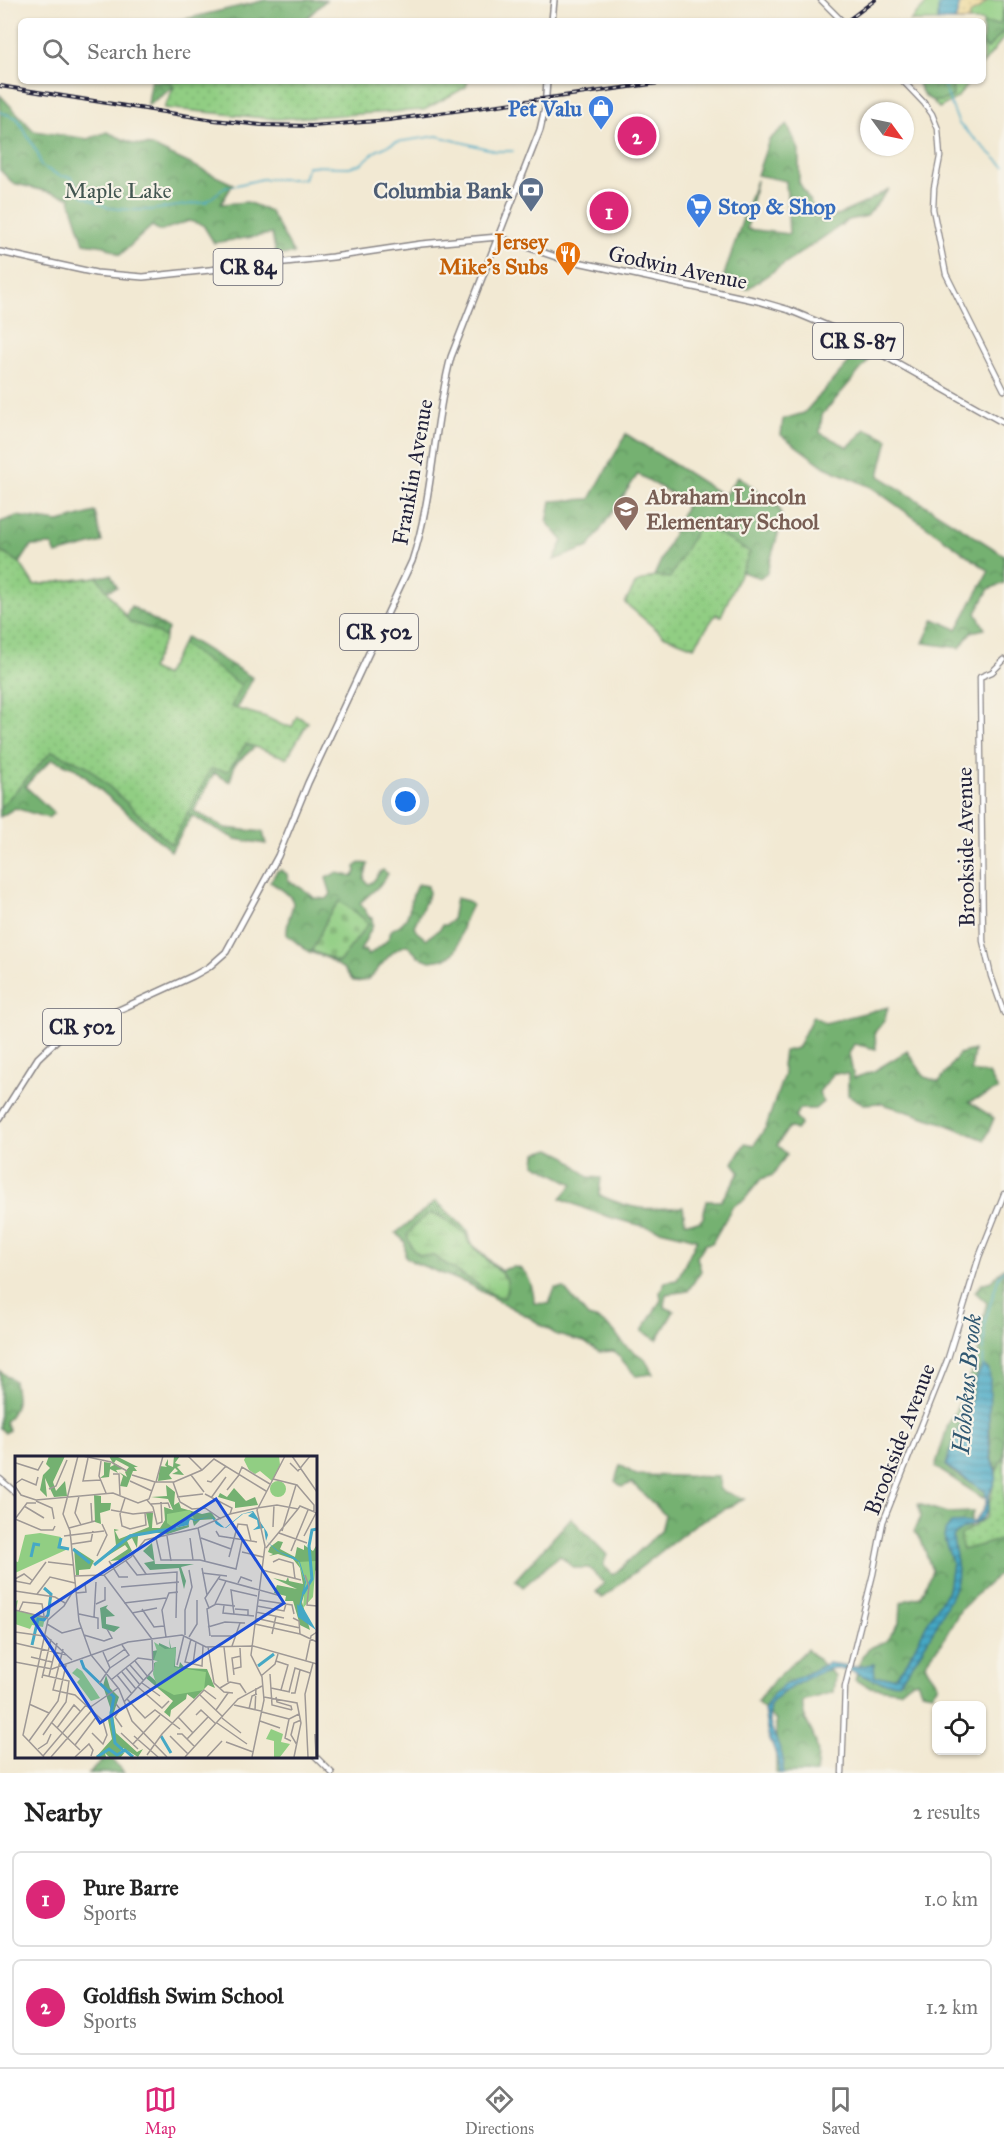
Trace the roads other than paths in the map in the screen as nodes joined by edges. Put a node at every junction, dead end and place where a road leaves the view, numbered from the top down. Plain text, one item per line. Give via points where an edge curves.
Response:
1 (555, 0) edge
2 (821, 0) edge
3 (552, 18) edge
4 (839, 18) edge
5 (547, 84) edge
6 (906, 84) edge
7 (498, 237) junction
8 (0, 252) edge
9 (1004, 390) edge
10 (994, 418) junction
11 (1004, 418) edge
12 (1004, 423) edge
13 (1004, 660) edge
14 (1004, 1013) edge
15 (0, 1118) edge
16 (1004, 1194) edge
17 (0, 1479) edge
18 (15, 1492) edge
19 (316, 1757) edge
20 (332, 1773) edge
21 (842, 1773) edge

1 - 3 main road
2 - 4 street
5 - 7 main road, Franklin Avenue via 540,130
6 - 9 street via 924,103 938,129 941,147 933,209 946,274
7 - 8 main road, Godwin Avenue / CR 84 via 143,277 96,273
7 - 10 main road, Godwin Avenue / CR S-87 via 545,254 789,310 842,332
7 - 15 main road, Franklin Avenue / CR 502 via 449,364 412,561 273,867 231,945 217,961 196,974 60,1037 38,1058
10 - 11 main road
10 - 12 main road, Godwin Avenue / CR S-87
13 - 14 street, Brookside Avenue via 980,677 983,941
16 - 21 street, Brookside Avenue via 979,1257 948,1358 889,1504 848,1673
17 - 18 street
19 - 20 street

